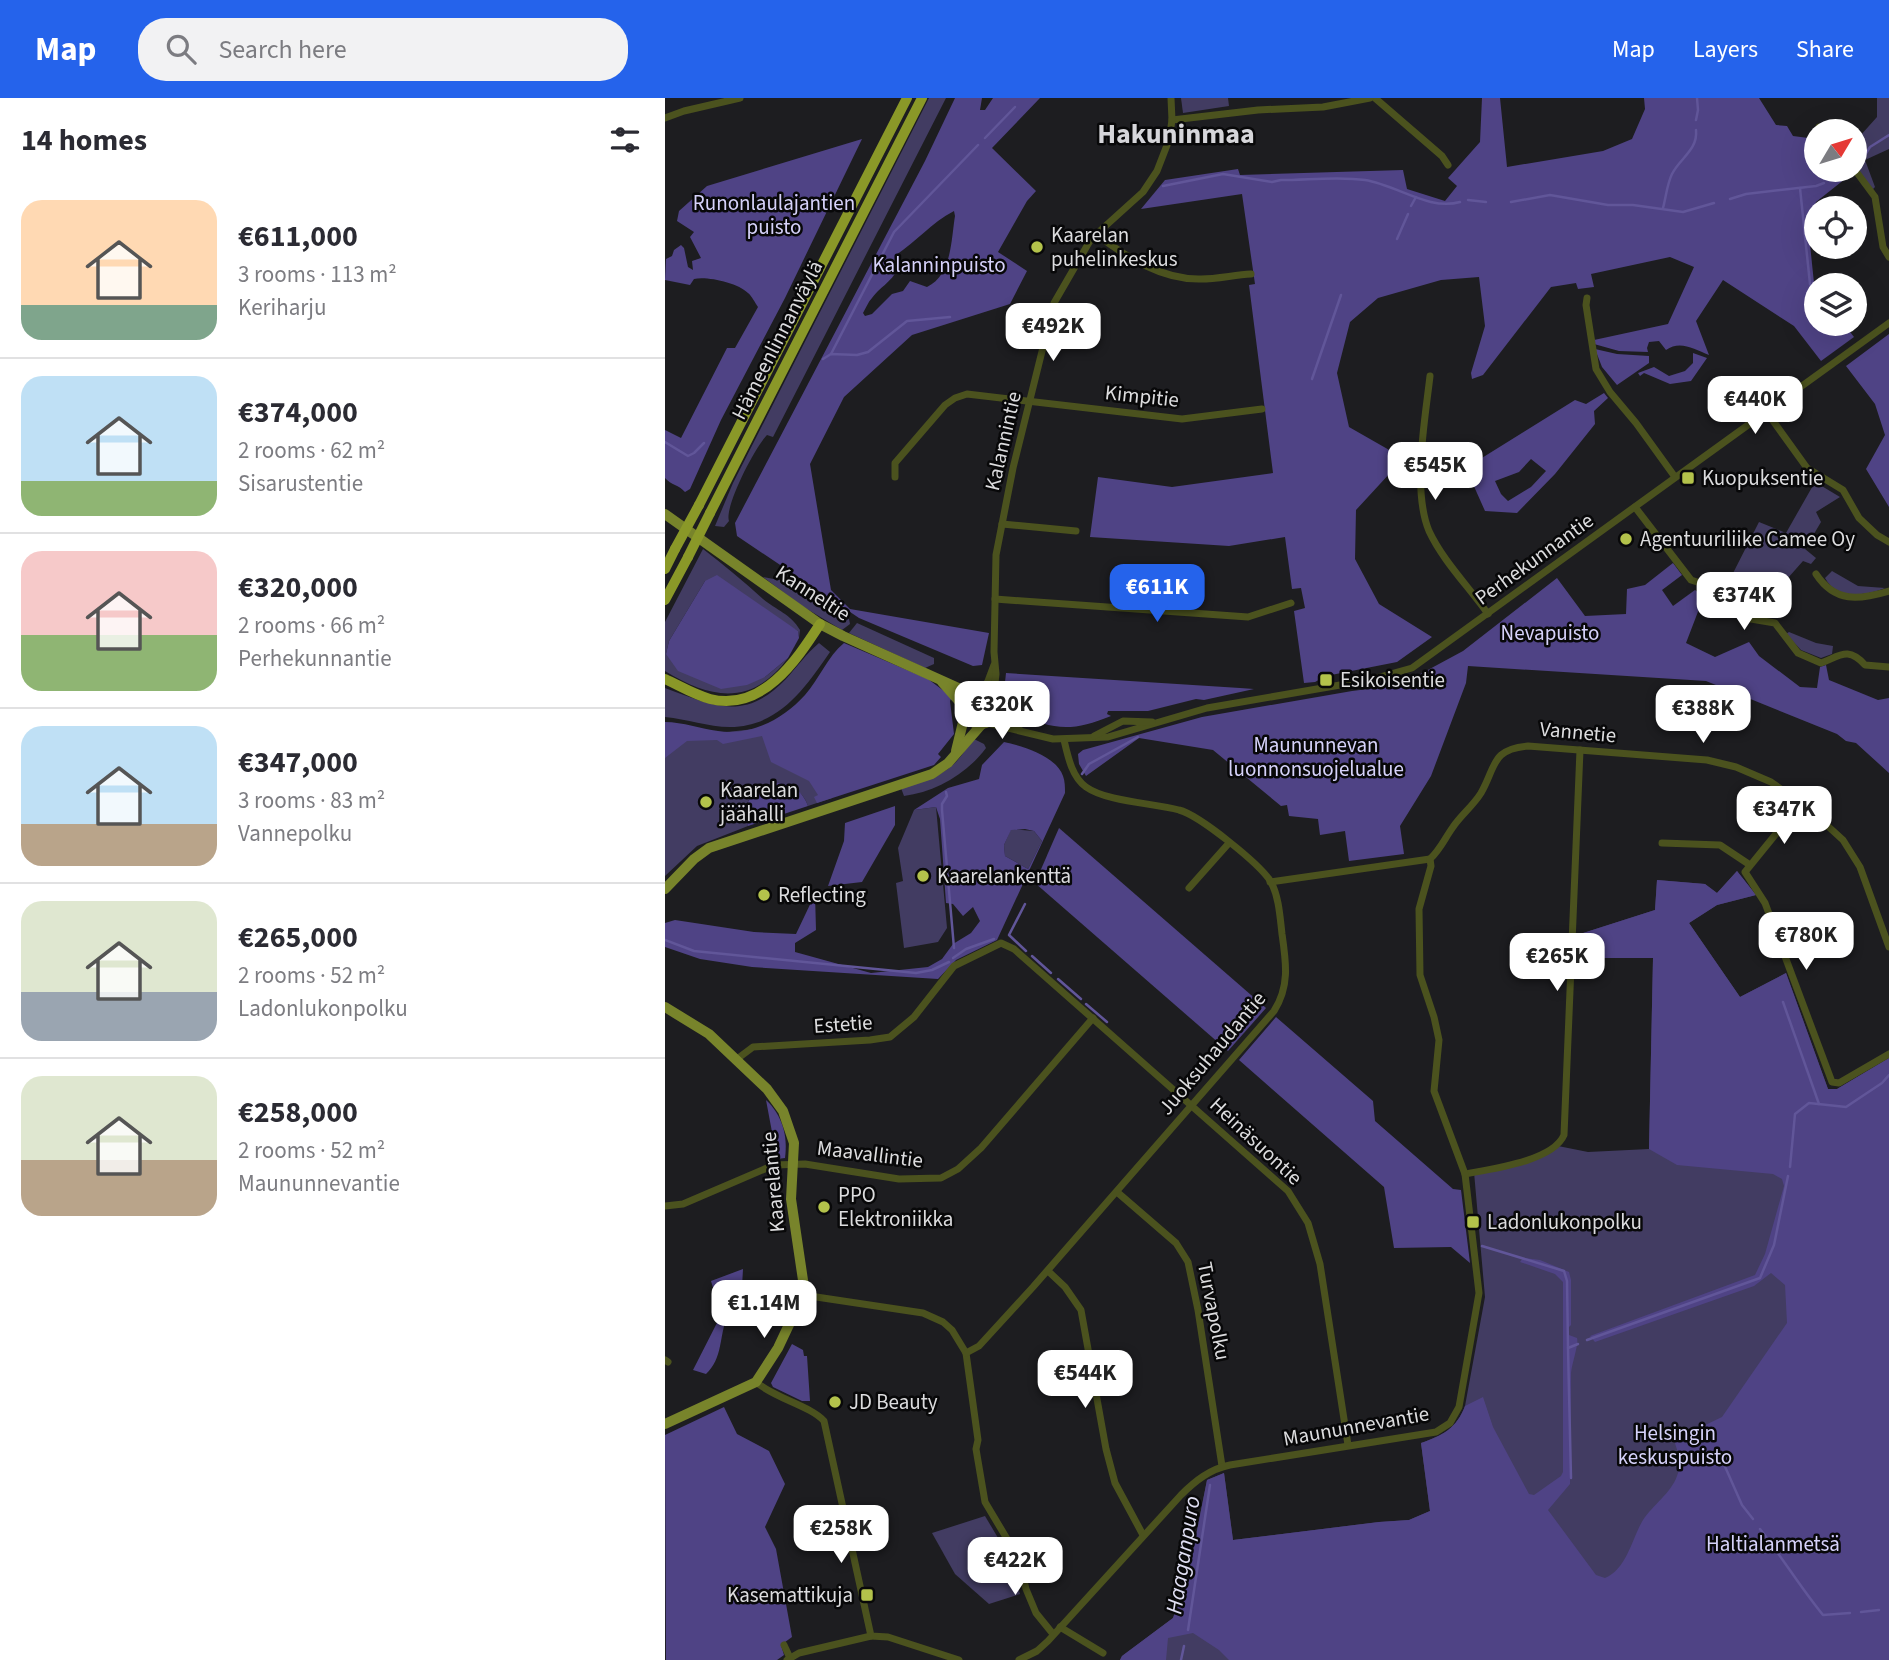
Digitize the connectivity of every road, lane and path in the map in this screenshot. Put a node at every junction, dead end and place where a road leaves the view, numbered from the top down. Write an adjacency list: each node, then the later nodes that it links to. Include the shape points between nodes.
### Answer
1 (740, 98): 6 (street)
2 (907, 98): 26 (highway, Hämeenlinnanväylä, bridge)
3 (922, 98): 30 (highway, Hämeenlinnanväylä, bridge)
4 (1171, 98): 7 (street, Kalannintie)
5 (1372, 98): 7 (street, via 1323,107); 8 (street)
6 (665, 118)
7 (1172, 120): 10 (street, Kalannintie, via 1162,162 1148,185)
8 (1448, 165)
9 (1864, 182): 11 (street, via 1875,197 1883,247)
10 (1096, 234): 12 (street, via 1167,274 1202,279); 16 (street, Kalannintie, via 1054,303)
11 (1889, 257)
12 (1251, 274)
13 (1587, 298): 20 (street, via 1596,369)
14 (1889, 323): 18 (street, Perhekunnantie)
15 (1430, 376): 32 (street, via 1422,507 1438,546)
16 (1030, 401): 17 (street, Kimpitie, via 1182,419); 19 (street, Kimpitie, via 971,393 955,398 895,463); 23 (street, Kalannintie)
17 (1262, 409)
18 (1766, 411): 20 (street, Perhekunnantie); 25 (street, via 1807,468 1843,490 1859,518)
19 (895, 477)
20 (1675, 477): 21 (street, Perhekunnantie)
21 (1636, 507): 32 (street, Perhekunnantie); 35 (street, via 1691,580 1728,593 1751,619 1775,623 1798,653 1821,663 1842,653 1856,655 1865,665)
22 (668, 517): 33 (main road, Kanneltie)
23 (1002, 524): 24 (street); 29 (street, Kalannintie)
24 (1076, 531)
25 (1889, 542)
26 (665, 569)
27 (1816, 574): 28 (street, via 1841,596 1865,598)
28 (1889, 591)
29 (995, 599): 31 (street, via 1248,617); 34 (street, Kalannintie)
30 (665, 600)
31 (1291, 603)
32 (1488, 614): 43 (street, Perhekunnantie, via 1427,659 1397,674 1207,708 1108,737)
33 (820, 624): 36 (highway, via 785,671 755,694 712,699); 37 (main road, Kanneltie)
34 (994, 665): 38 (street, Kalannintie); 39 (street, Kalannintie)
35 (1889, 667)
36 (665, 679)
37 (942, 682): 38 (main road, Kanneltie); 40 (main road, Kanneltie)
38 (977, 694): 39 (main road, via 987,695); 40 (main road, via 968,699)
39 (994, 706): 41 (main road, via 993,717); 42 (street, Perhekunnantie)
40 (965, 711): 41 (main road, via 972,722); 45 (main road)
41 (984, 723): 42 (street, Perhekunnantie); 45 (main road)
42 (1021, 730): 43 (street, Perhekunnantie)
43 (1064, 740): 47 (street, via 1075,774 1091,790 1181,810)
44 (1580, 750): 46 (street, Vannetie, via 1721,762 1771,782); 49 (street, Vannetie, via 1528,746 1500,755 1481,792); 62 (street, via 1564,1135 1558,1146 1537,1157)
45 (956, 752): 53 (main road, via 932,774 709,848)
46 (1801, 803): 50 (street); 55 (street, Vannetie, via 1837,831 1850,849)
47 (1229, 843): 51 (street); 52 (street)
48 (1662, 843): 50 (street, via 1720,845)
49 (1430, 859): 51 (street); 62 (street, Maununnevantie, via 1417,931 1420,975 1439,1040 1434,1091)
50 (1750, 865): 58 (street, via 1745,872 1766,903 1834,1083)
51 (1271, 881): 60 (street, Juoksuhaudantie, via 1286,959 1284,992 1274,1011)
52 (1189, 888)
53 (665, 889)
54 (1001, 943): 57 (street, Heinäsuontie, via 1014,949); 59 (street, Estetie, via 954,966 914,1017 890,1037 753,1047)
55 (1889, 947)
56 (665, 1007): 59 (main road, Kaarelantie, via 709,1034)
57 (1093, 1018): 60 (street, Heinäsuontie); 61 (street, Maavallintie, via 981,1148 941,1178 899,1180)
58 (1889, 1054)
59 (737, 1059): 61 (main road, Kaarelantie, via 783,1111 792,1136)
60 (1192, 1105): 63 (street, Juoksuhaudantie); 70 (street, Heinäsuontie, via 1288,1191 1308,1223 1320,1264)
61 (793, 1163): 64 (street, Maavallintie, via 770,1166 683,1204); 66 (main road, Kaarelantie, via 791,1199)
62 (1465, 1174): 70 (street, Maununnevantie, via 1479,1293 1459,1407 1450,1423 1436,1432)
63 (1117, 1192): 65 (street, Juoksuhaudantie); 71 (street, Turvapolku, via 1176,1243 1188,1262)
64 (665, 1206)
65 (1048, 1271): 67 (street, Juoksuhaudantie, via 979,1346); 72 (street, via 1080,1310 1112,1475)
66 (803, 1295): 67 (street, via 923,1314 952,1330); 68 (main road, Kaarelantie)
67 (966, 1353): 74 (street, via 985,1502 1019,1559 1036,1613)
68 (756, 1382): 69 (main road); 75 (street, via 824,1421)
69 (665, 1424)
70 (1348, 1446): 71 (street, Maununnevantie)
71 (1222, 1466): 72 (street, Maununnevantie, via 1197,1479)
72 (1143, 1535): 73 (street, Maununnevantie)
73 (1060, 1627): 74 (street, Maununnevantie); 77 (street)
74 (1053, 1634): 80 (street, Maununnevantie, via 1037,1651)
75 (871, 1636): 78 (street); 79 (street, via 888,1637)
76 (784, 1645): 78 (street)
77 (1103, 1653)
78 (788, 1659)
79 (959, 1660)
80 (1019, 1660)

